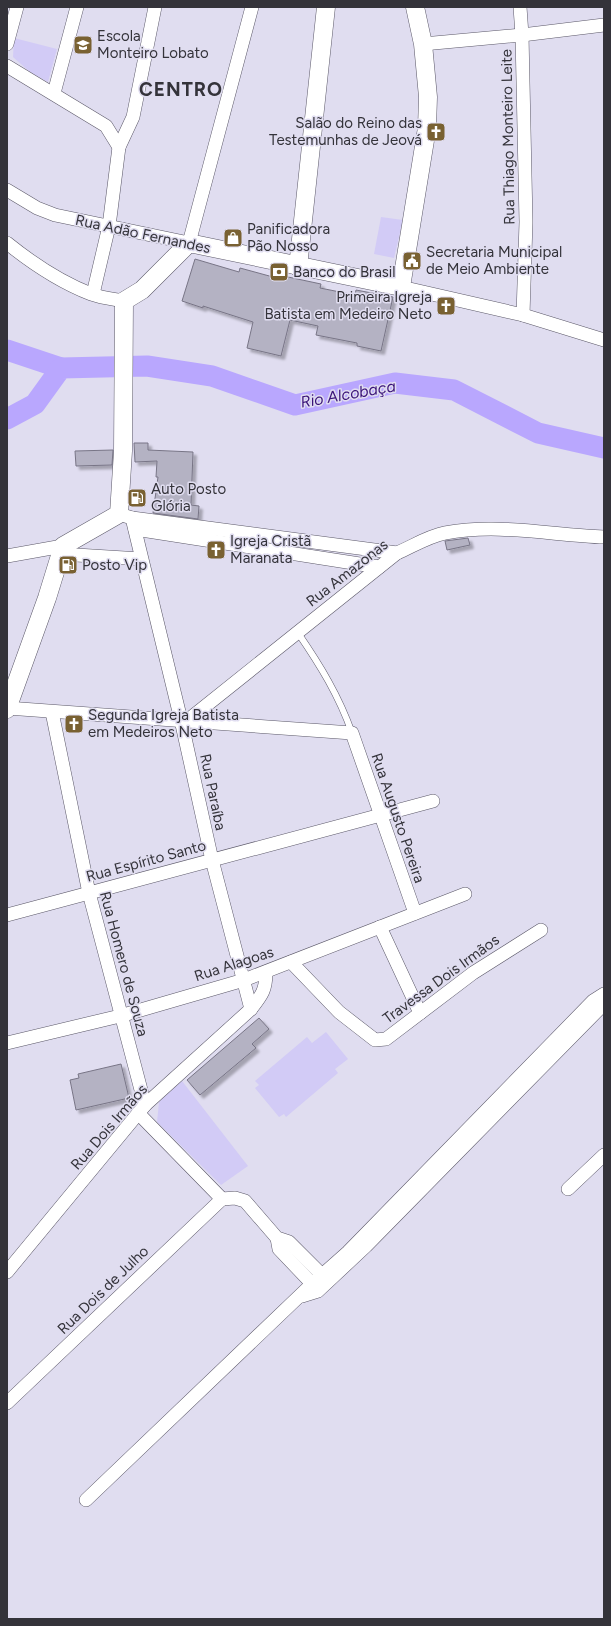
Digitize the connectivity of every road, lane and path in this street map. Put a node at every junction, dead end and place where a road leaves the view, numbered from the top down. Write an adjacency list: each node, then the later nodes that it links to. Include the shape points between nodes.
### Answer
1 (17, 7): 10 (street)
2 (77, 7): 13 (street)
3 (155, 7): 14 (street, via 133,117)
4 (252, 7): 17 (street)
5 (326, 7): 19 (street)
6 (415, 7): 11 (street)
7 (520, 7): 9 (street, Rua Thiago Monteiro Leite)
8 (604, 25): 9 (street)
9 (522, 35): 11 (street); 23 (street, Rua Thiago Monteiro Leite, via 526,222)
10 (7, 44)
11 (423, 44): 20 (street, via 428,97 427,128)
12 (7, 66): 13 (street)
13 (54, 93): 14 (street, via 106,126)
14 (118, 147): 16 (street)
15 (7, 190): 16 (street, Rua Adão Fernandes, via 37,208 55,215)
16 (109, 226): 17 (street, Rua Adão Fernandes); 21 (street)
17 (189, 243): 19 (street, Rua Adão Fernandes); 22 (street, via 142,290)
18 (7, 244): 21 (street, via 35,265 68,284)
19 (298, 267): 20 (street, Rua Adão Fernandes)
20 (402, 287): 23 (street)
21 (93, 294): 22 (street)
22 (124, 301): 25 (street, via 123,451)
23 (523, 315): 24 (street)
24 (604, 340)
25 (129, 520): 27 (street); 28 (street); 30 (street, Rua Paraíba); 31 (street)
26 (604, 537): 28 (street, Rua Amazonas, via 477,529 444,533)
27 (61, 550): 29 (street); 30 (street); 33 (street, via 48,598)
28 (397, 553): 31 (street, Rua Amazonas)
29 (7, 556)
30 (141, 559): 35 (street, Rua Paraíba)
31 (379, 567): 32 (street, Rua Amazonas)
32 (298, 633): 35 (street, Rua Amazonas); 36 (lane, via 323,669 343,708)
33 (7, 708): 34 (street)
34 (52, 712): 35 (street); 40 (street, Rua Homero de Souza)
35 (185, 720): 36 (street); 39 (street, Rua Paraíba)
36 (352, 733): 38 (street, Rua Augusto Pereira)
37 (433, 801): 38 (street, Rua Espírito Santo)
38 (380, 816): 39 (street, Rua Espírito Santo); 42 (street, Rua Augusto Pereira)
39 (212, 860): 40 (street, Rua Espírito Santo); 48 (street, Rua Paraíba)
40 (89, 892): 43 (street, Rua Espírito Santo); 52 (street, Rua Homero de Souza)
41 (465, 894): 42 (street, Rua Alagoas)
42 (415, 913): 44 (street, Rua Alagoas)
43 (7, 915)
44 (380, 927): 46 (street, Rua Alagoas); 51 (street)
45 (541, 930): 51 (street, Travessa Dois Irmãos, via 473,973)
46 (291, 962): 47 (street, Rua Alagoas); 51 (street, Travessa Dois Irmãos, via 339,1012 375,1040 386,1039)
47 (266, 972): 48 (street, Rua Alagoas); 50 (street, Rua Dois Irmãos, via 266,986)
48 (244, 980): 50 (street, Rua Paraíba); 52 (street, Rua Alagoas)
49 (602, 1001): 60 (street)
50 (251, 1009): 54 (street, Rua Dois Irmãos)
51 (420, 1013)
52 (120, 1016): 53 (street, Rua Alagoas); 54 (street, Rua Homero de Souza)
53 (7, 1043)
54 (142, 1109): 57 (street, Rua Homero de Souza); 59 (street, Rua Dois Irmãos)
55 (604, 1155): 56 (street)
56 (568, 1189)
57 (222, 1200): 58 (street, via 235,1198 245,1201); 62 (street, Rua Dois de Julho)
58 (277, 1238): 60 (street, via 289,1242); 61 (street, via 280,1249)
59 (7, 1272)
60 (326, 1278): 61 (street)
61 (315, 1287): 63 (street, via 298,1298)
62 (7, 1403)
63 (86, 1500)

